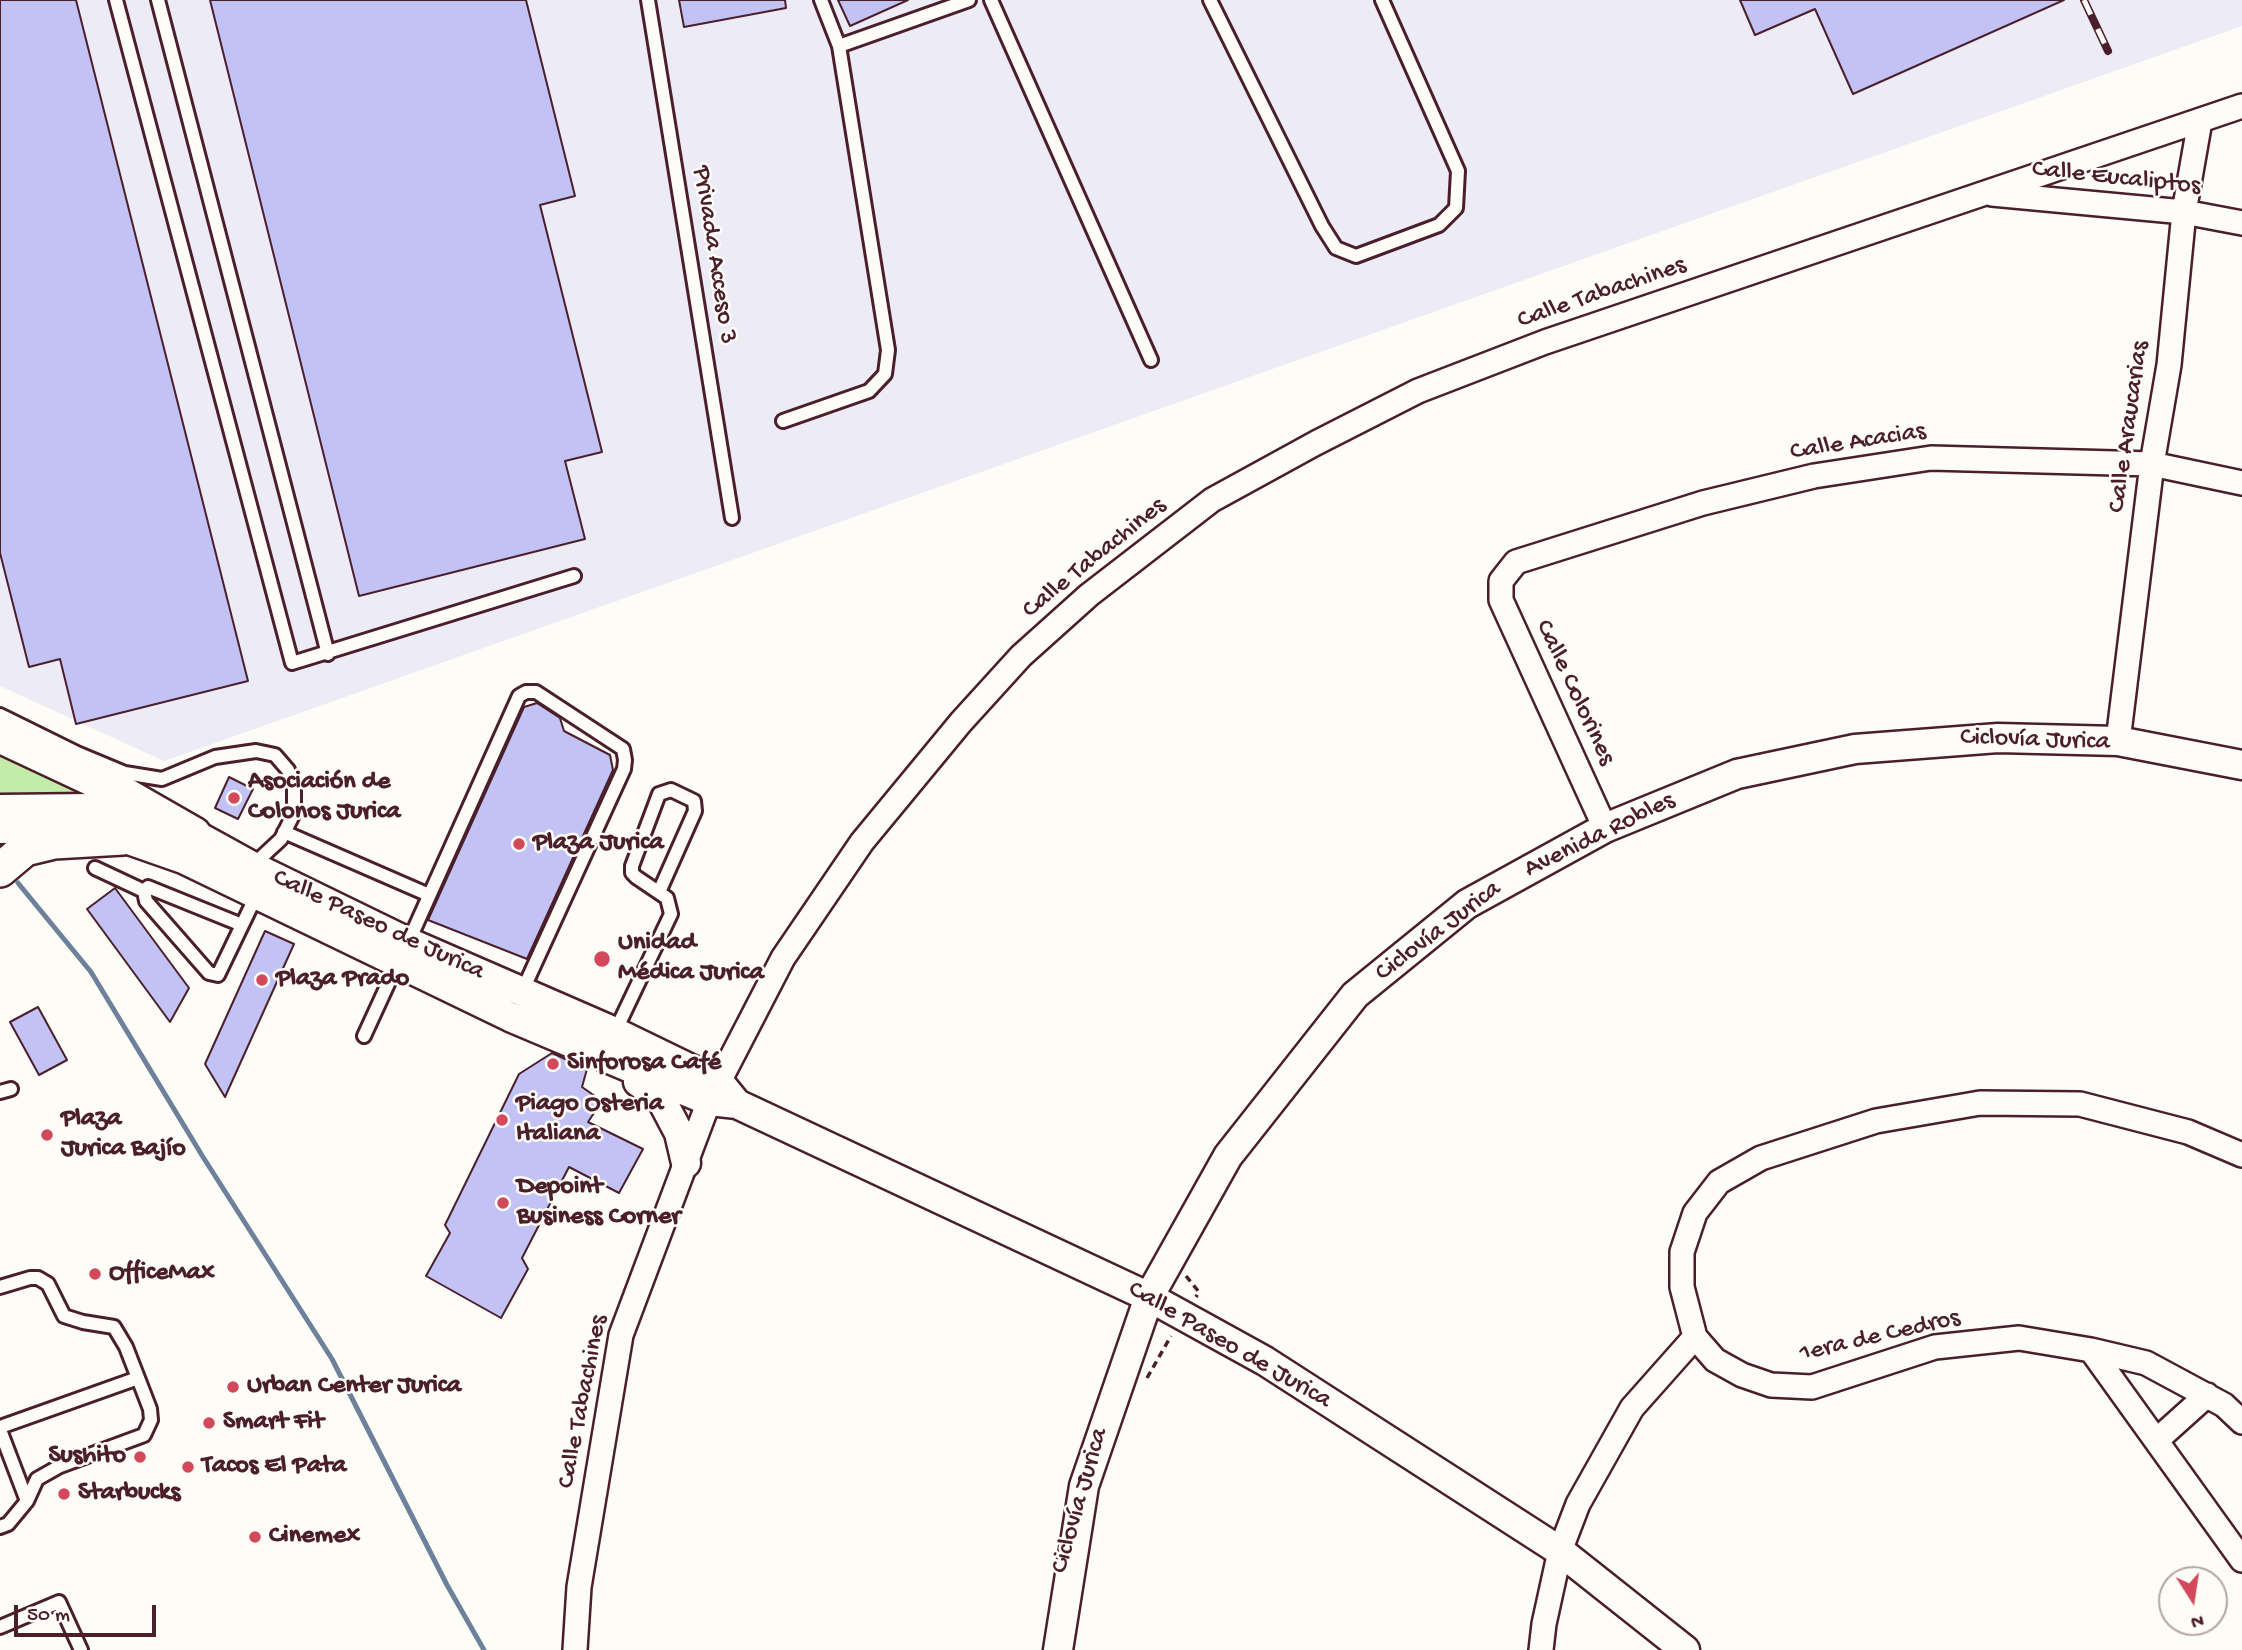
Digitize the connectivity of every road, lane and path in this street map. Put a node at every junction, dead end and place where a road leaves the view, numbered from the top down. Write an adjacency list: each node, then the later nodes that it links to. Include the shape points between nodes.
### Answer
1 (116, 0): 22 (lane, via 291,661 295,664)
2 (158, 0): 22 (lane)
3 (648, 0): 19 (lane, Privada Acceso 3)
4 (821, 0): 9 (lane)
5 (970, 0): 9 (lane)
6 (991, 0): 15 (lane)
7 (1210, 0): 8 (lane, via 1322,226 1336,248 1356,256 1439,225 1455,208 1458,171)
8 (1382, 0)
9 (839, 46): 16 (lane, via 888,350 885,374 869,391)
10 (2242, 106): 11 (street, Calle Tabachines)
11 (2200, 121): 12 (street, Calle Tabachines); 13 (street, Calle Araucarias)
12 (1983, 193): 13 (street, Calle Eucaliptos); 44 (street, Calle Tabachines, via 1545,342 1418,391 1212,500 1090,595 1021,656 862,842 783,958)
13 (2184, 212): 14 (street, Calle Eucaliptos); 17 (street, Calle Araucarias, via 2169,365)
14 (2242, 223)
15 (1151, 360)
16 (783, 421)
17 (2152, 464): 18 (street, Calle Acacias); 21 (street, Calle Acacias, via 1931,458 1814,476 1703,503 1516,562); 25 (street, Calle Araucarias)
18 (2242, 482)
19 (732, 518)
20 (573, 576): 22 (lane)
21 (1501, 581): 27 (street, Calle Colorines, via 1501,600)
22 (328, 654)
23 (0, 715): 29 (lane, via 125,774 162,779 215,757 256,751 275,755 294,786 294,813)
24 (0, 736): 30 (main road, via 126,795)
25 (2118, 741): 26 (street, Avenida Robles); 27 (street, Avenida Robles, via 1998,738 1855,749 1737,774)
26 (2242, 765)
27 (1605, 828): 49 (street, Avenida Robles, via 1468,904 1355,995 1228,1156)
28 (6, 832): 30 (street, Calle Paseo de Jurica, via 91,808 137,814); 31 (main road, via 54,842)
29 (284, 832): 32 (lane); 37 (lane)
30 (194, 834): 32 (street, Calle Paseo de Jurica)
31 (123, 838): 36 (street, Calle Paseo de Jurica, via 183,859)
32 (252, 866): 39 (street, Calle Paseo de Jurica)
33 (95, 868): 34 (lane)
34 (144, 891): 38 (lane, via 148,887); 38 (lane, via 146,901 209,973 218,975 223,968)
35 (659, 891): 35 (lane, via 636,877 632,866 659,794 671,790 694,801 695,811); 41 (lane, via 667,898 671,914)
36 (257, 894): 38 (lane); 39 (street, Calle Paseo de Jurica)
37 (429, 895): 39 (lane); 40 (lane, via 519,696 536,692 623,749 624,769)
38 (242, 925)
39 (403, 952): 40 (street, Calle Paseo de Jurica); 42 (lane)
40 (516, 1005): 41 (street, Calle Paseo de Jurica); 43 (street, Calle Paseo de Jurica)
41 (615, 1032): 44 (street, Calle Paseo de Jurica)
42 (365, 1037)
43 (589, 1049): 44 (street, Calle Paseo de Jurica); 46 (street, via 660,1097 679,1133)
44 (722, 1096): 46 (street, Calle Tabachines); 49 (street, Calle Paseo de Jurica)
45 (2242, 1154): 51 (street, via 2188,1132 2080,1104 1980,1103 1876,1121 1816,1138 1761,1157 1719,1182 1695,1213 1682,1252 1682,1287)
46 (686, 1163): 66 (street, Calle Tabachines, via 621,1335 579,1587)
47 (1182, 1271): 50 (path, via 1199,1292)
48 (0, 1287): 53 (lane, via 38,1279 48,1284 64,1315 114,1327)
49 (1149, 1297): 50 (street, Calle Paseo de Jurica); 67 (street, Avenida Robles, via 1084,1486)
50 (1183, 1315): 54 (path); 62 (street, Calle Paseo de Jurica, via 1265,1360)
51 (1695, 1337): 52 (street, 1era de Cedros, via 1714,1360 1742,1375 1771,1385 1812,1387 1935,1347 2019,1338); 62 (street, via 1632,1408 1578,1504)
52 (2091, 1350): 55 (street, 1era de Cedros, via 2146,1363); 58 (street)
53 (138, 1378): 57 (lane); 60 (lane, via 150,1409 144,1435 60,1466 37,1479)
54 (1145, 1383)
55 (2207, 1395): 56 (street, 1era de Cedros); 58 (street)
56 (2242, 1422)
57 (0, 1429): 59 (lane)
58 (2157, 1440): 63 (street)
59 (6, 1458): 60 (lane)
60 (27, 1501): 61 (lane)
61 (0, 1527)
62 (1560, 1551): 68 (street); 69 (street, Calle Paseo de Jurica)
63 (2242, 1560)
64 (0, 1627): 65 (lane, via 59,1602)
65 (82, 1650)
66 (575, 1650)
67 (1059, 1650)
68 (1541, 1650)
69 (1685, 1650)

